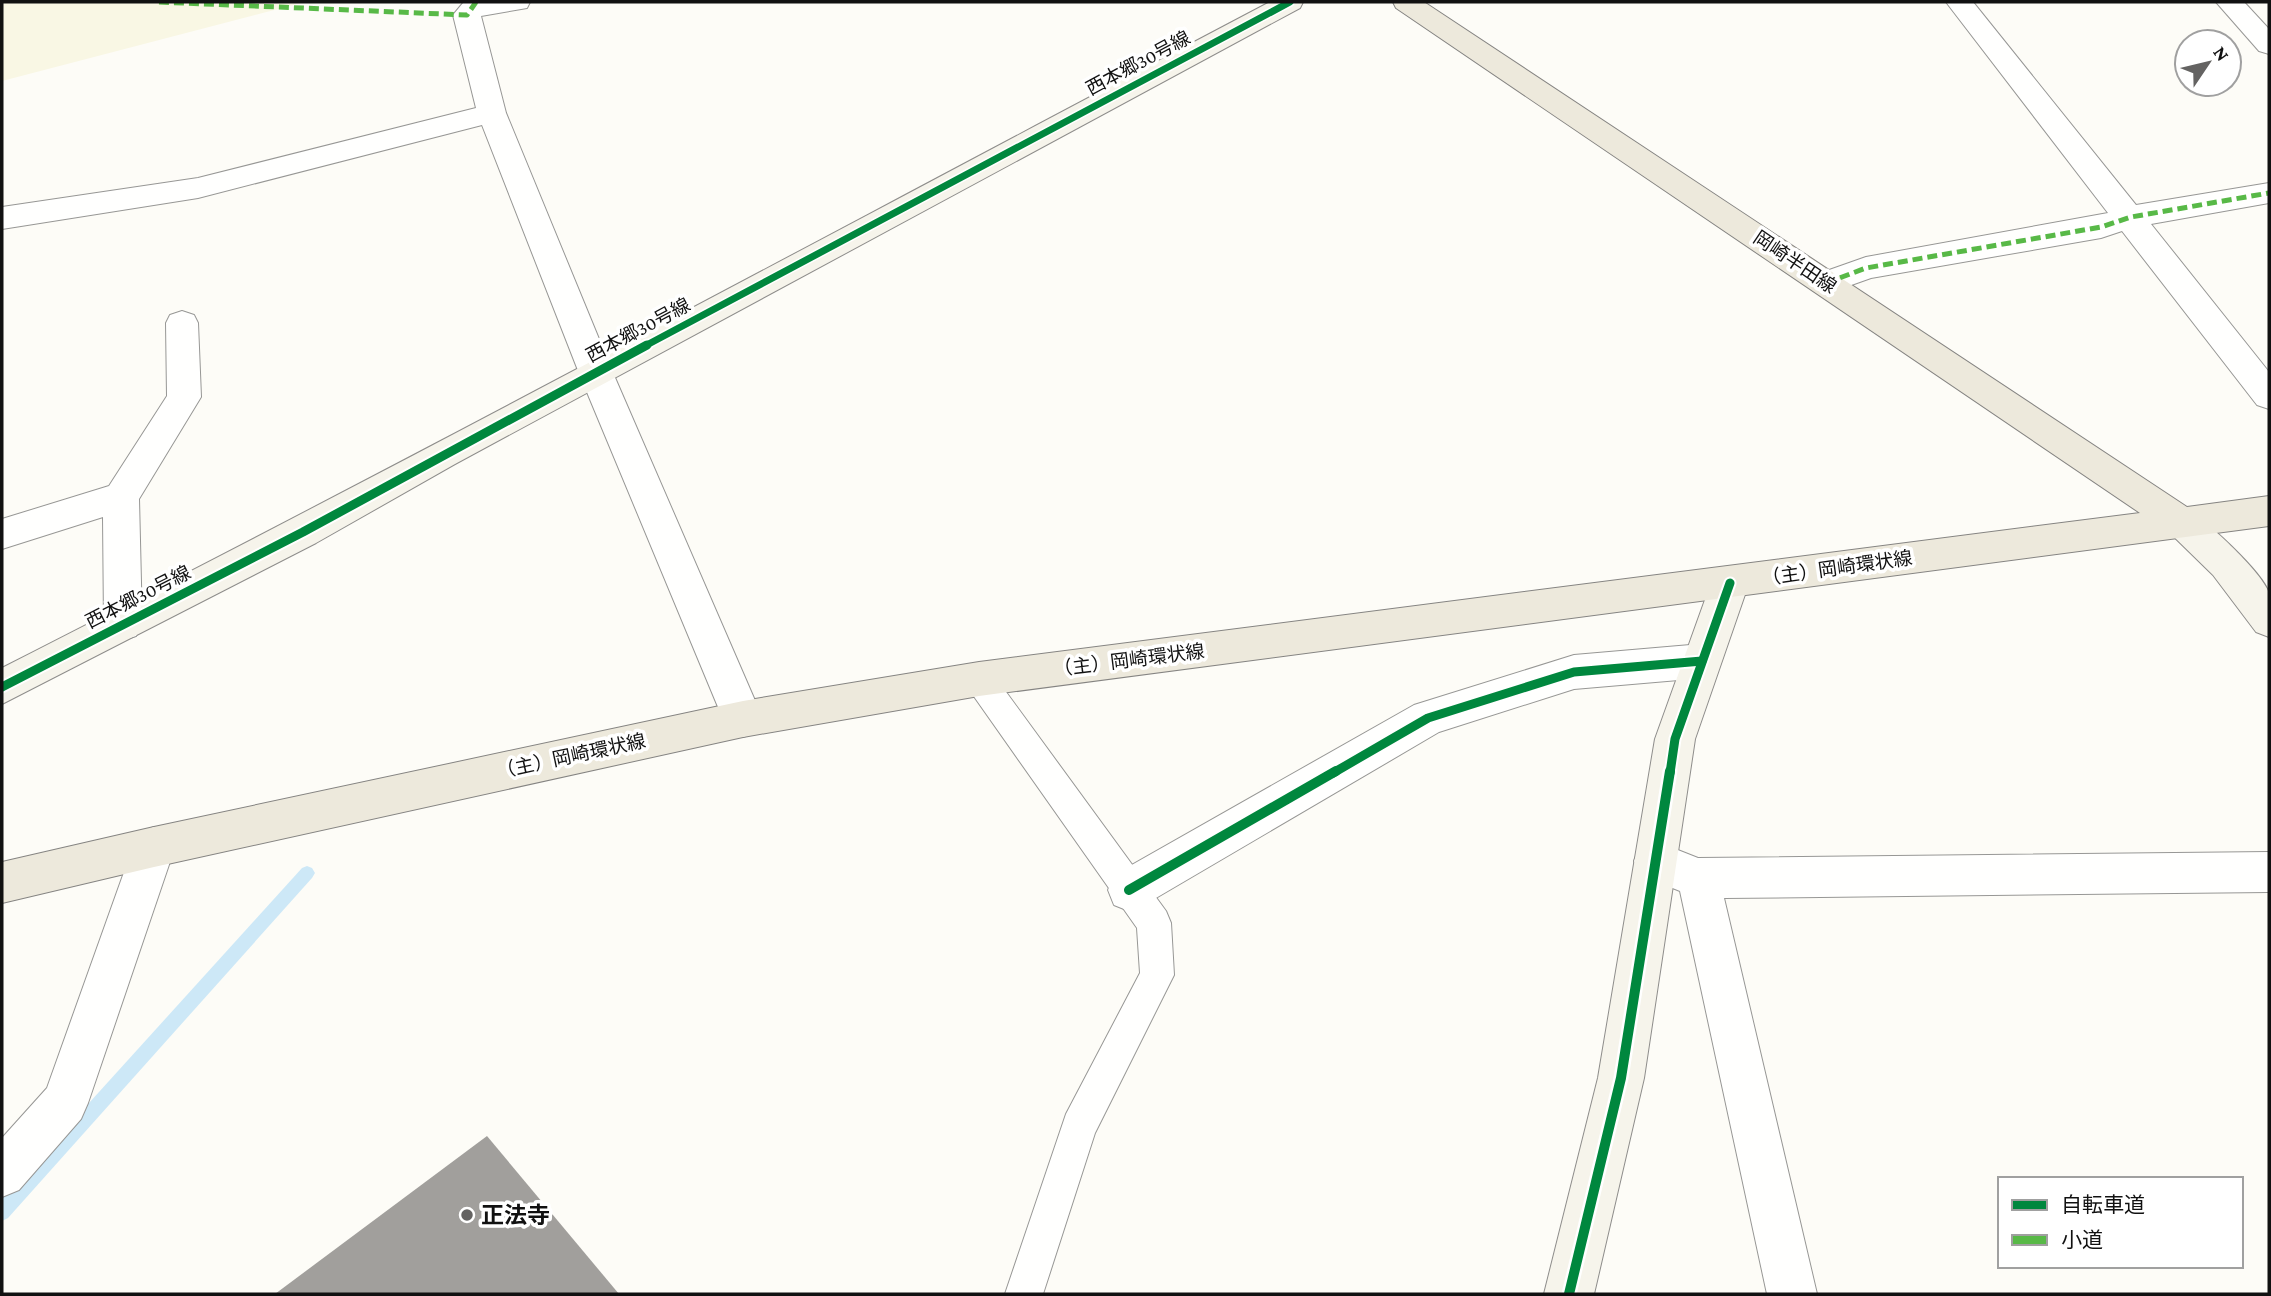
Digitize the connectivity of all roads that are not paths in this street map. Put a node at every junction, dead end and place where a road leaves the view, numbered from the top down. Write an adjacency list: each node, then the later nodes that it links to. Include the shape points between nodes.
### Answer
1 (517, 2): 7 (street, via 470,12)
2 (1290, 2): 13 (street, 西本郷30号線)
3 (1406, 2): 11 (main road, 岡崎半田線)
4 (1959, 2): 9 (street)
5 (2229, 2): 6 (street)
6 (2269, 45)
7 (492, 113): 10 (street, via 198,188); 13 (street)
8 (2269, 192): 9 (street)
9 (2130, 217): 11 (street, via 2101,227 1866,268); 14 (street)
10 (2, 218)
11 (1826, 283): 17 (main road, 岡崎半田線)
12 (182, 323): 15 (street, via 184,397)
13 (596, 373): 21 (street, 西本郷30号線); 25 (street)
14 (2269, 396)
15 (121, 497): 18 (street); 21 (street)
16 (2269, 511): 17 (main road, （主）岡崎環状線)
17 (2183, 523): 19 (main road, （主）岡崎環状線); 20 (street, via 2226,564)
18 (2, 534)
19 (1730, 583): 22 (street); 23 (main road, （主）岡崎環状線)
20 (2269, 621)
21 (123, 624): 24 (street, 西本郷30号線)
22 (1702, 662): 27 (street, via 1675,739); 31 (street, via 1574,672 1428,718)
23 (979, 679): 25 (main road, （主）岡崎環状線); 31 (lane)
24 (2, 687)
25 (743, 719): 26 (main road, （主）岡崎環状線)
26 (154, 847): 30 (main road, （主）岡崎環状線); 32 (street, via 65,1103)
27 (1655, 861): 29 (street); 34 (street, via 1620,1078)
28 (2269, 872): 29 (street)
29 (1698, 878): 35 (street)
30 (2, 883)
31 (1129, 890): 33 (lane, via 1154,923 1157,975 1079,1127)
32 (2, 1173)
33 (1024, 1294)
34 (1569, 1294)
35 (1792, 1294)

